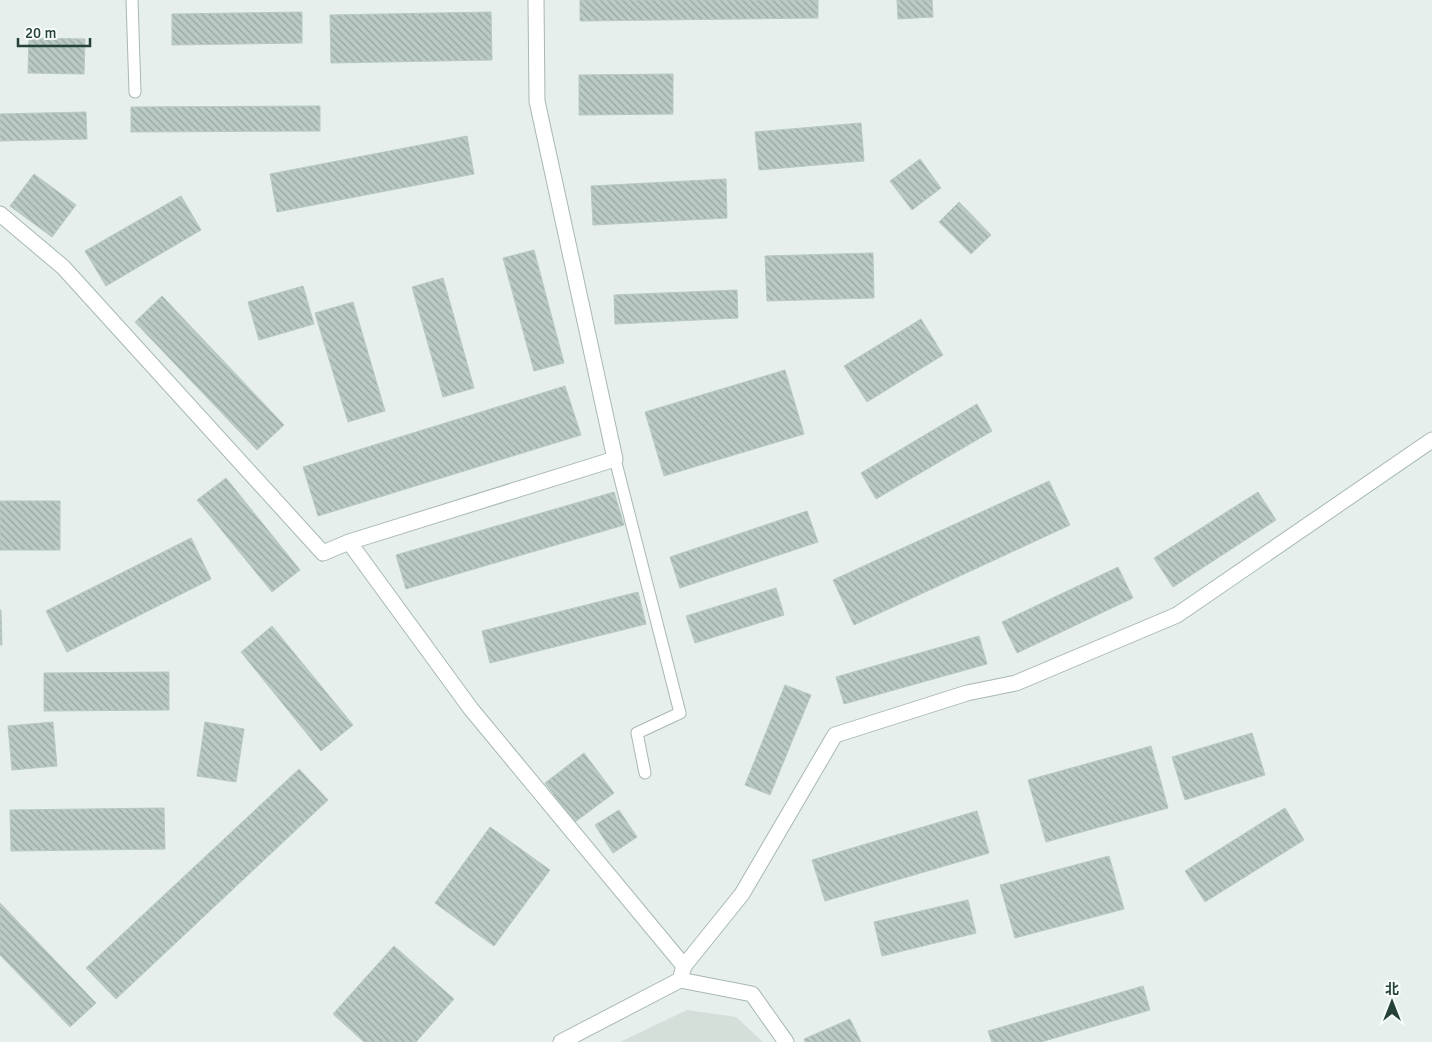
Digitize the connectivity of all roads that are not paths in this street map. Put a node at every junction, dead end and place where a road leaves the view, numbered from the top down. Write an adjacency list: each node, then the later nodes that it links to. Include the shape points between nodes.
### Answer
1 (132, 0): 3 (lane)
2 (536, 0): 6 (street, via 537,101)
3 (135, 92)
4 (0, 214): 7 (street, via 63,267 323,553)
5 (1432, 440): 9 (street, via 1177,615 1016,683 967,693 835,734 742,894)
6 (615, 459): 7 (street); 8 (lane, via 680,713 637,733)
7 (349, 542): 9 (street, via 470,709)
8 (645, 773)
9 (682, 973): 10 (street); 11 (street, via 752,994)
10 (561, 1042)
11 (786, 1042)

